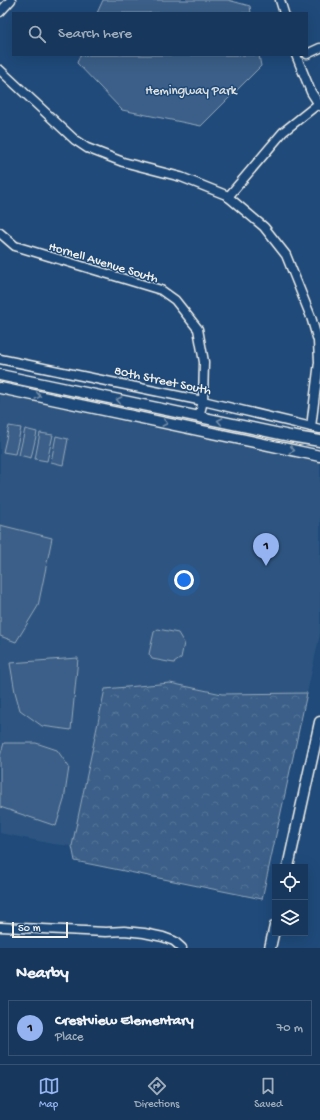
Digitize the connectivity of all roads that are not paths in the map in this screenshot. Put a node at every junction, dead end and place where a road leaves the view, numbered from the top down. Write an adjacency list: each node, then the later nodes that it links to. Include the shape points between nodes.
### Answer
1 (11, 0): 3 (street)
2 (280, 0): 4 (street)
3 (0, 12)
4 (284, 12)
5 (320, 48): 6 (street)
6 (308, 54)
7 (296, 57): 9 (street)
8 (0, 70): 10 (street, via 75,140 87,148 123,162 181,176)
9 (319, 105): 10 (street, via 283,132)
10 (228, 197): 17 (street, via 264,227 286,255 311,317 318,341 319,362)
11 (0, 233): 15 (street, Hornell Avenue South, via 15,246 161,290 175,300 198,329 204,362)
12 (0, 359): 15 (street, 80th Street South)
13 (0, 375): 16 (main road, one-way to 13)
14 (0, 388): 20 (main road, one-way to 20)
15 (203, 401): 16 (street, Hornell Avenue South); 17 (street, 80th Street South)
16 (199, 417): 19 (main road, one-way to 16)
17 (311, 427): 18 (street, 80th Street South)
18 (320, 429)
19 (320, 441)
20 (320, 456)
21 (320, 722): 22 (main road)
22 (289, 864)
23 (0, 927): 25 (street, via 124,931 155,935 174,941)
24 (273, 936): 26 (main road)
25 (182, 948)
26 (270, 948)

